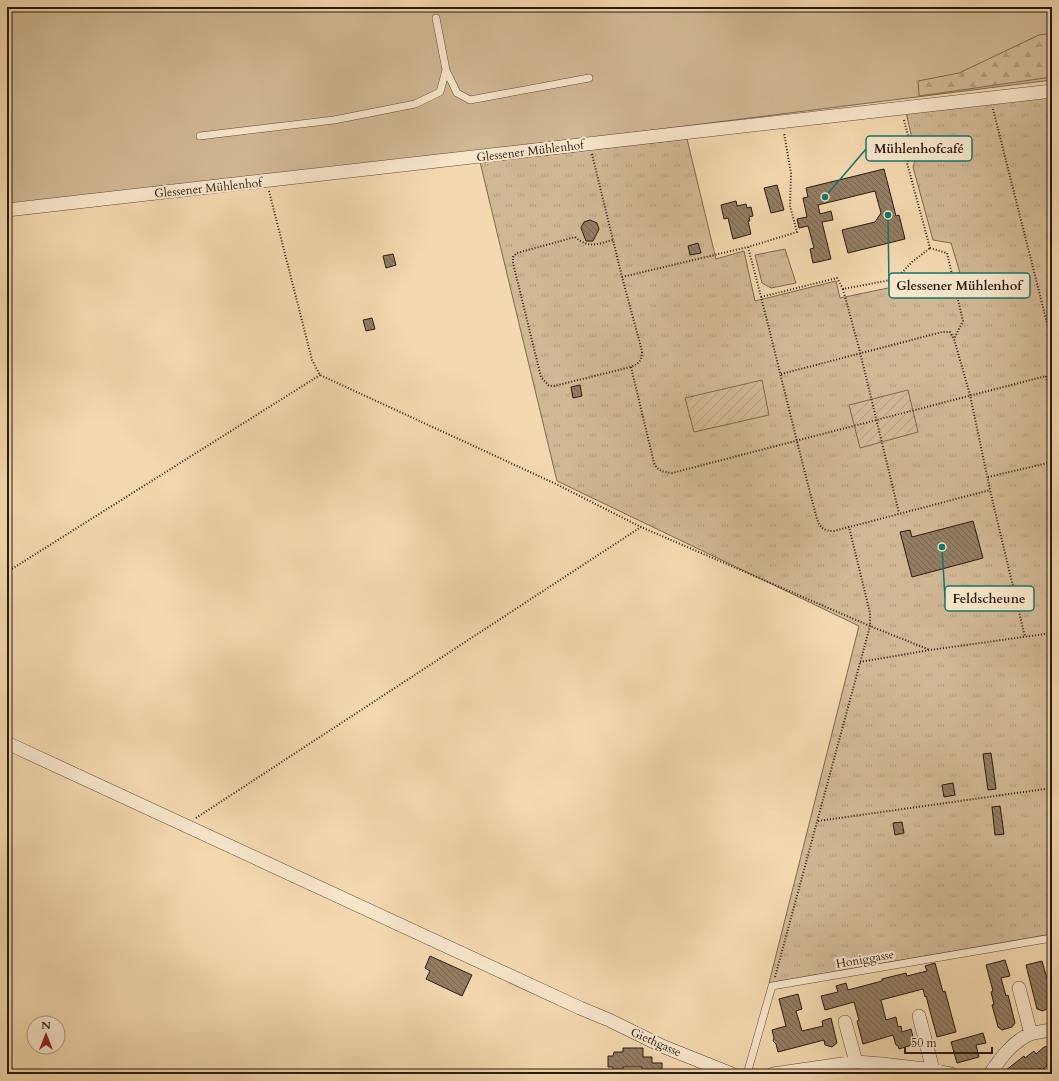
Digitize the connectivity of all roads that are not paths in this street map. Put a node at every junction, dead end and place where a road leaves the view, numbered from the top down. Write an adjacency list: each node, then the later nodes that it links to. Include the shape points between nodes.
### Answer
1 (436, 18): 2 (lane)
2 (446, 70): 3 (lane, via 457,93 470,100); 5 (lane, via 440,92 415,104 334,120)
3 (589, 78)
4 (1052, 91): 6 (street, Glessener Mühlenhof)
5 (200, 136)
6 (7, 210)
7 (7, 743): 16 (street, Giethgasse, via 662,1046)
8 (1052, 938): 17 (lane, Honiggasse, via 772,986)
9 (1019, 988): 13 (street)
10 (919, 1016): 15 (street)
11 (845, 1022): 14 (street)
12 (1052, 1030): 13 (street)
13 (1030, 1034): 20 (street, via 1013,1045)
14 (856, 1062): 15 (street); 18 (street)
15 (933, 1070): 19 (street)
16 (732, 1074)
17 (747, 1074)
18 (773, 1074)
19 (951, 1074)
20 (990, 1074)

